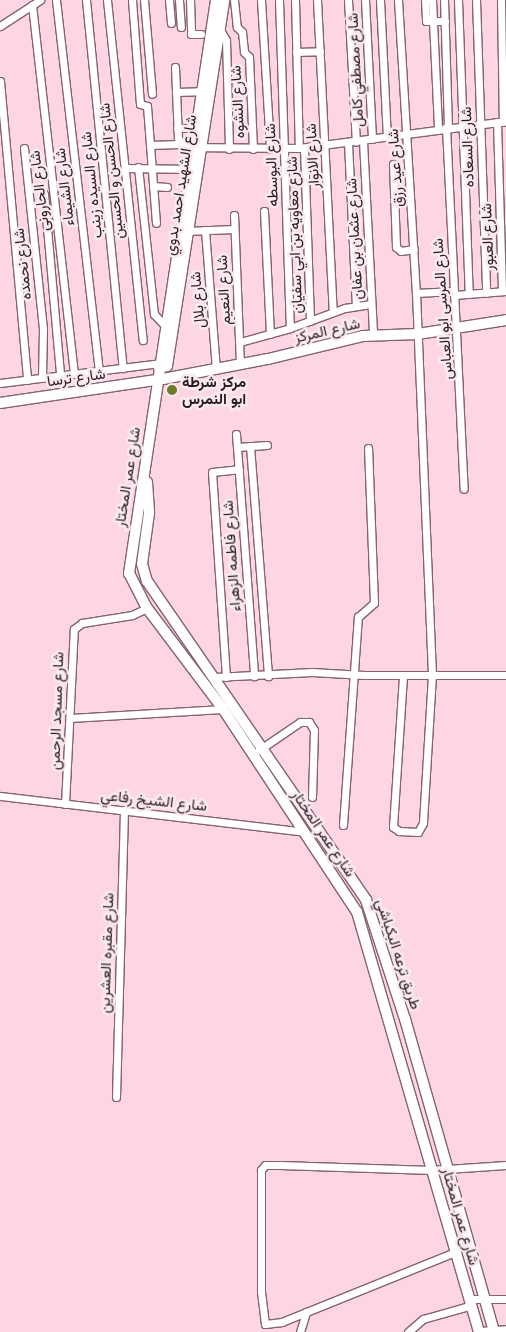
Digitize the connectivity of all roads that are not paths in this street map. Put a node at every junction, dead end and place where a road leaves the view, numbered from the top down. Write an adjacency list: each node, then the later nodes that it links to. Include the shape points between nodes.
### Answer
1 (56, 0): 103 (street, شارع الشيماء)
2 (86, 0): 101 (street, شارع السيده زينب)
3 (107, 0): 69 (street, شارع الحسن و الحسين)
4 (132, 0): 57 (street, via 140,104 147,105)
5 (144, 0): 43 (street)
6 (169, 0): 29 (street)
7 (179, 0): 31 (street)
8 (190, 0): 34 (street, via 192,34)
9 (216, 0): 41 (street, شارع الشهيد احمد بدوي)
10 (224, 0): 32 (street, شارع الشهيد احمد بدوي)
11 (234, 0): 33 (street, شارع النشوه)
12 (261, 0): 60 (street)
13 (279, 0): 61 (street, شارع البوسطه)
14 (295, 0): 36 (street, شارع معاويه بن ابي سفيان)
15 (318, 0): 35 (street, شارع الانوار)
16 (348, 0): 54 (street, شارع عثمان بن عفان)
17 (365, 0): 53 (street, شارع مصطفي كامل)
18 (380, 0): 52 (street)
19 (398, 0): 51 (street, شارع عيد رزق)
20 (425, 0): 27 (street, via 426,21)
21 (432, 0): 27 (street)
22 (444, 0): 28 (street, شارع المرسى ابو العباس)
23 (458, 0): 46 (street)
24 (476, 0): 45 (street, شارع السعاده)
25 (501, 0): 44 (street, شارع العبور)
26 (34, 2): 30 (street); 104 (street, شارع الحارونى)
27 (433, 21): 28 (street); 50 (street)
28 (445, 21): 47 (street, شارع المرسى ابو العباس)
29 (171, 23)
30 (0, 26)
31 (181, 27)
32 (221, 30): 33 (street); 38 (street, شارع الشهيد احمد بدوي); 39 (street, via 226,40)
33 (239, 30): 65 (street, شارع النشوه, via 242,32 244,53 249,57)
34 (201, 34)
35 (320, 50): 36 (street); 58 (street, شارع الانوار)
36 (296, 52): 62 (street, شارع معاويه بن ابي سفيان)
37 (175, 67): 42 (street)
38 (213, 74): 39 (street); 63 (street, شارع الشهيد احمد بدوي)
39 (227, 75): 64 (street)
40 (0, 81): 107 (street)
41 (202, 91): 42 (street); 63 (street, شارع الشهيد احمد بدوي)
42 (176, 92): 48 (street)
43 (152, 94)
44 (502, 122): 45 (street); 81 (street, شارع العبور)
45 (480, 124): 46 (street); 84 (street, شارع السعاده)
46 (463, 126): 47 (street); 85 (street)
47 (447, 127): 50 (street); 83 (street, شارع المرسى ابو العباس)
48 (177, 128): 49 (street); 56 (street)
49 (187, 128)
50 (438, 129): 51 (street)
51 (407, 134): 52 (street); 80 (street, شارع عيد رزق)
52 (387, 137): 53 (street)
53 (372, 139): 54 (street)
54 (359, 141): 55 (street); 86 (street, شارع عثمان بن عفان)
55 (348, 143): 58 (street); 87 (street)
56 (179, 144): 57 (street); 63 (street)
57 (150, 145): 68 (street)
58 (326, 146): 62 (street); 88 (street, شارع الانوار)
59 (24, 148): 106 (street, شارع نحمده, via 43,328)
60 (270, 148): 61 (street); 65 (street)
61 (284, 148): 62 (street); 92 (street, شارع البوسطه)
62 (302, 148): 90 (street, شارع معاويه بن ابي سفيان)
63 (197, 149): 64 (street); 70 (street, شارع الشهيد احمد بدوي)
64 (229, 149): 65 (street)
65 (253, 149)
66 (393, 164): 80 (street, via 396,247 402,251)
67 (138, 167): 68 (street); 69 (street); 91 (street, via 154,314)
68 (152, 167): 70 (street); 71 (street)
69 (125, 168): 97 (street, شارع الحسن و الحسين)
70 (194, 169): 79 (street, شارع الشهيد احمد بدوي)
71 (153, 186): 72 (street); 76 (street)
72 (167, 187)
73 (44, 194): 105 (street)
74 (264, 211): 94 (street)
75 (234, 215): 77 (street, شارع النعيم)
76 (156, 223)
77 (234, 229): 78 (street); 98 (street, شارع النعيم)
78 (205, 230): 79 (street); 102 (street, شارع بلال)
79 (184, 231): 91 (street, شارع الشهيد احمد بدوي); 100 (street, شارع الشهيد احمد بدوي, via 168,366)
80 (414, 250): 82 (street, شارع عيد رزق)
81 (504, 291): 84 (street)
82 (416, 293): 83 (street); 95 (street, شارع عيد رزق)
83 (454, 293): 85 (street); 93 (street, شارع المرسى ابو العباس)
84 (486, 293): 85 (street)
85 (469, 294)
86 (371, 304): 87 (street); 96 (street, شارع عثمان بن عفان)
87 (356, 306): 88 (street)
88 (333, 311): 90 (street)
89 (506, 320): 93 (street, شارع المركز)
90 (310, 321): 92 (street)
91 (165, 326): 100 (street, شارع الشهيد احمد بدوي)
92 (290, 328): 94 (street)
93 (456, 328): 95 (street, شارع المركز); 118 (street, شارع المرسى ابو العباس)
94 (270, 334): 98 (street)
95 (418, 334): 96 (street, شارع المركز); 122 (street, شارع عيد رزق)
96 (373, 335): 99 (street, شارع المركز)
97 (143, 340)
98 (240, 342): 99 (street, شارع النعيم)
99 (240, 364): 102 (street, شارع المركز)
100 (159, 366): 101 (street); 108 (street, شارع الشهيد احمد بدوي)
101 (124, 368): 103 (street)
102 (216, 369): 108 (street, شارع المركز)
103 (99, 371): 104 (street)
104 (74, 374): 105 (street)
105 (60, 376): 106 (street)
106 (42, 378): 107 (street)
107 (28, 380): 109 (street)
108 (157, 380): 110 (street, شارع ترسا); 116 (street, شارع عمر المختار)
109 (0, 383)
110 (0, 403)
111 (236, 434): 114 (street, شارع فاطمه الزهراء)
112 (267, 445): 113 (street)
113 (250, 446): 114 (street); 126 (street)
114 (237, 447): 117 (street, شارع فاطمه الزهراء)
115 (368, 448): 120 (street, via 374,603 359,614)
116 (144, 464): 119 (street, شارع عمر المختار, via 129,566 134,587); 124 (street, via 149,510 143,572 157,598)
117 (239, 469): 124 (street, via 212,472); 125 (street, شارع فاطمه الزهراء)
118 (464, 489)
119 (147, 608): 124 (street, شارع عمر المختار); 128 (street, شارع مسجد الرحمن, via 132,615 82,622 72,634)
120 (355, 675): 121 (street); 126 (street, via 312,672); 135 (street)
121 (404, 675): 122 (street); 122 (street, شارع عيد رزق, via 393,827 400,831 418,832 423,823)
122 (432, 675): 123 (street)
123 (506, 675)
124 (211, 676): 125 (street); 127 (street, شارع عمر المختار); 129 (street)
125 (254, 676): 126 (street)
126 (268, 676)
127 (223, 709): 128 (street); 129 (street, شارع عمر المختار)
128 (70, 718): 133 (street, شارع مسجد الرحمن)
129 (240, 726): 130 (street, شارع عمر المختار)
130 (257, 752): 132 (street, via 300,722 312,725); 136 (street, شارع عمر المختار); 137 (street, طريق ترعه البكباشي)
131 (0, 796): 133 (street, شارع الشيخ رفاعي)
132 (312, 797)
133 (65, 804): 134 (street, شارع الشيخ رفاعي)
134 (124, 810): 136 (street, شارع الشيخ رفاعي); 139 (street, شارع مقبره العشرين)
135 (343, 825)
136 (305, 832): 137 (street, شارع عمر المختار)
137 (334, 863): 138 (street, شارع عمر المختار, via 357,912); 138 (street, طريق ترعه البكباشي, via 366,900)
138 (398, 1022): 141 (street, شارع عمر المختار); 141 (street, طريق ترعه البكباشي)
139 (116, 1096)
140 (506, 1165): 141 (street)
141 (439, 1169): 142 (street, شارع عمر المختار); 146 (street, via 262,1167 264,1321 272,1324)
142 (453, 1219): 143 (street, شارع عمر المختار); 145 (street)
143 (455, 1252): 145 (street, شارع عمر المختار); 146 (street)
144 (506, 1299): 145 (street)
145 (476, 1300): 148 (street); 150 (street, via 423,1319); 151 (street, شارع عمر المختار)
146 (306, 1312): 149 (street)
147 (506, 1329): 148 (street)
148 (494, 1331): 151 (street)
149 (300, 1332)
150 (408, 1332)
151 (479, 1332)

